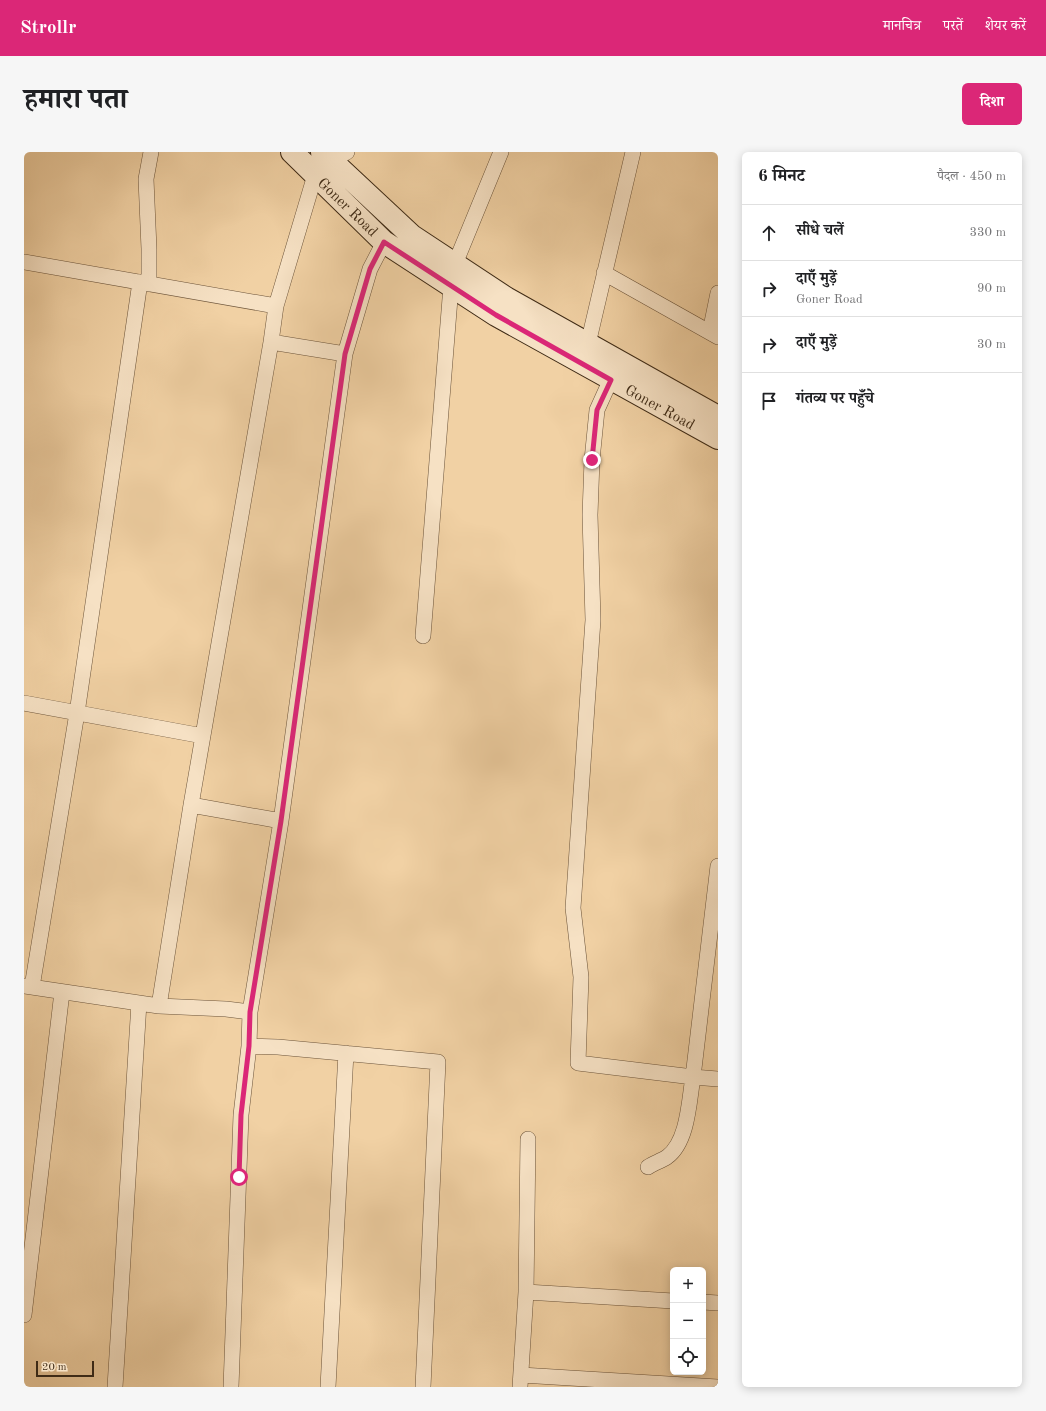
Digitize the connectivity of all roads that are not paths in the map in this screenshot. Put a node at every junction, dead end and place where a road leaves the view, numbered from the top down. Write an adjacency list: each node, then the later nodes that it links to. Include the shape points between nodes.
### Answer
1 (151, 152): 10 (street, via 146,180 149,249)
2 (292, 152): 5 (street, Goner Road)
3 (501, 152): 8 (street)
4 (633, 152): 9 (street)
5 (328, 160): 6 (street, Goner Road); 8 (street, Goner Road, via 412,236); 13 (street)
6 (384, 242): 11 (street, Goner Road); 17 (street, via 370,269)
7 (24, 262): 10 (street)
8 (455, 264): 11 (street); 16 (street, Goner Road, via 506,298)
9 (604, 273): 14 (street); 16 (street)
10 (144, 283): 13 (street); 23 (street)
11 (451, 286): 18 (street, Goner Road, via 496,315); 21 (street)
12 (718, 293): 14 (street)
13 (276, 306): 15 (street)
14 (714, 335)
15 (271, 342): 17 (street); 24 (street)
16 (588, 344): 18 (street, Goner Road)
17 (345, 354): 26 (street)
18 (616, 371): 19 (street, Goner Road); 20 (street, Goner Road); 35 (street, via 597,410 592,460 590,515 593,620 573,908 582,977 578,1063)
19 (718, 418)
20 (718, 438)
21 (423, 636)
22 (24, 703): 23 (street)
23 (76, 713): 24 (street); 28 (street)
24 (203, 736): 25 (street)
25 (191, 805): 26 (street); 31 (street)
26 (281, 821): 32 (street)
27 (718, 866): 35 (street)
28 (28, 987): 29 (street)
29 (62, 992): 30 (street); 43 (street)
30 (139, 1003): 31 (street); 46 (street)
31 (159, 1006): 32 (street)
32 (250, 1012): 33 (street)
33 (249, 1046): 34 (street); 47 (street, via 241,1115)
34 (346, 1053): 48 (street); 49 (street, via 438,1062)
35 (693, 1077): 36 (street); 38 (street, via 683,1136 677,1147 667,1156)
36 (718, 1079)
37 (528, 1139): 39 (street)
38 (648, 1167)
39 (526, 1292): 40 (street); 44 (street)
40 (670, 1301)
41 (706, 1302): 42 (street)
42 (718, 1303)
43 (24, 1314)
44 (521, 1381): 45 (street)
45 (684, 1386): 50 (street)
46 (115, 1387)
47 (231, 1387)
48 (328, 1387)
49 (423, 1387)
50 (718, 1387)

